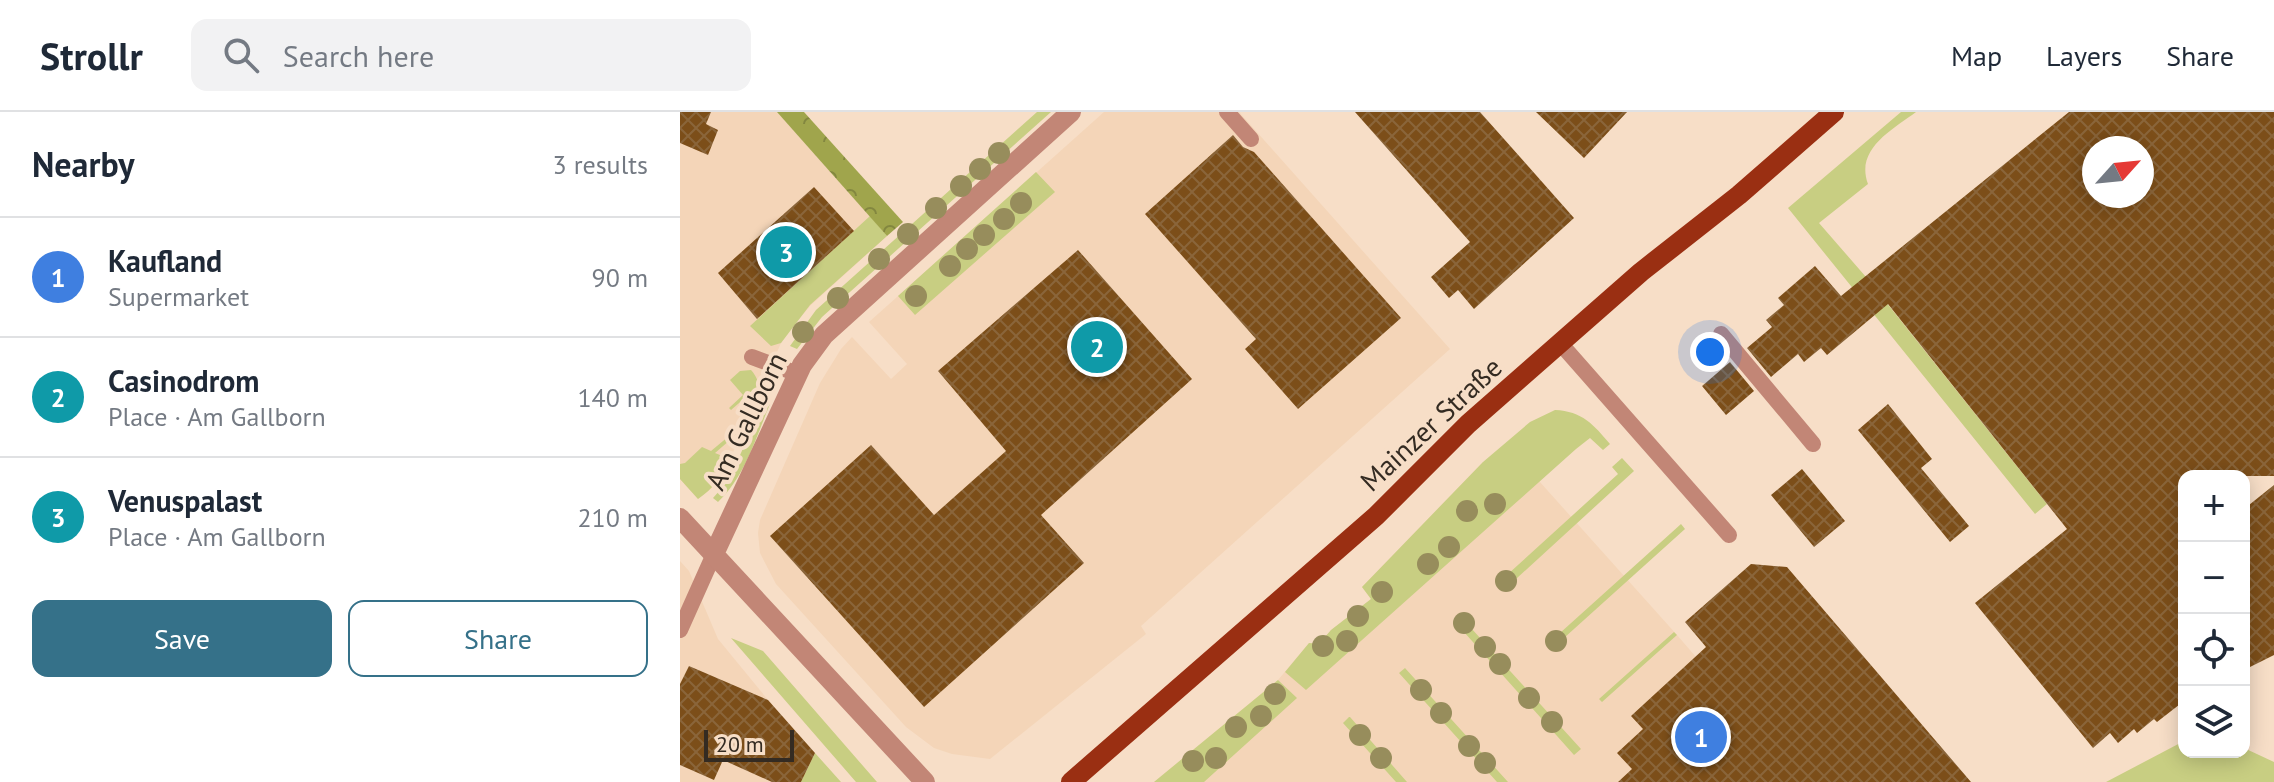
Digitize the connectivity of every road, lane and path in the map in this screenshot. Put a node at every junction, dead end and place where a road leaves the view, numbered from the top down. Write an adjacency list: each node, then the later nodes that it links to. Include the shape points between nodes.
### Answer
1 (1071, 112): 8 (street, Am Gallborn, via 831,328)
2 (1227, 112): 4 (lane)
3 (1834, 112): 6 (main road, Mainzer Straße)
4 (1251, 139)
5 (1721, 334): 9 (lane)
6 (1560, 343): 11 (lane); 15 (main road, Mainzer Straße, via 1468,424 1376,516)
7 (752, 357): 8 (lane)
8 (798, 374): 12 (street, Am Gallborn)
9 (1813, 444)
10 (680, 518): 12 (street)
11 (1729, 535)
12 (714, 554): 13 (lane); 14 (street)
13 (680, 630)
14 (925, 782)
15 (1071, 782)

